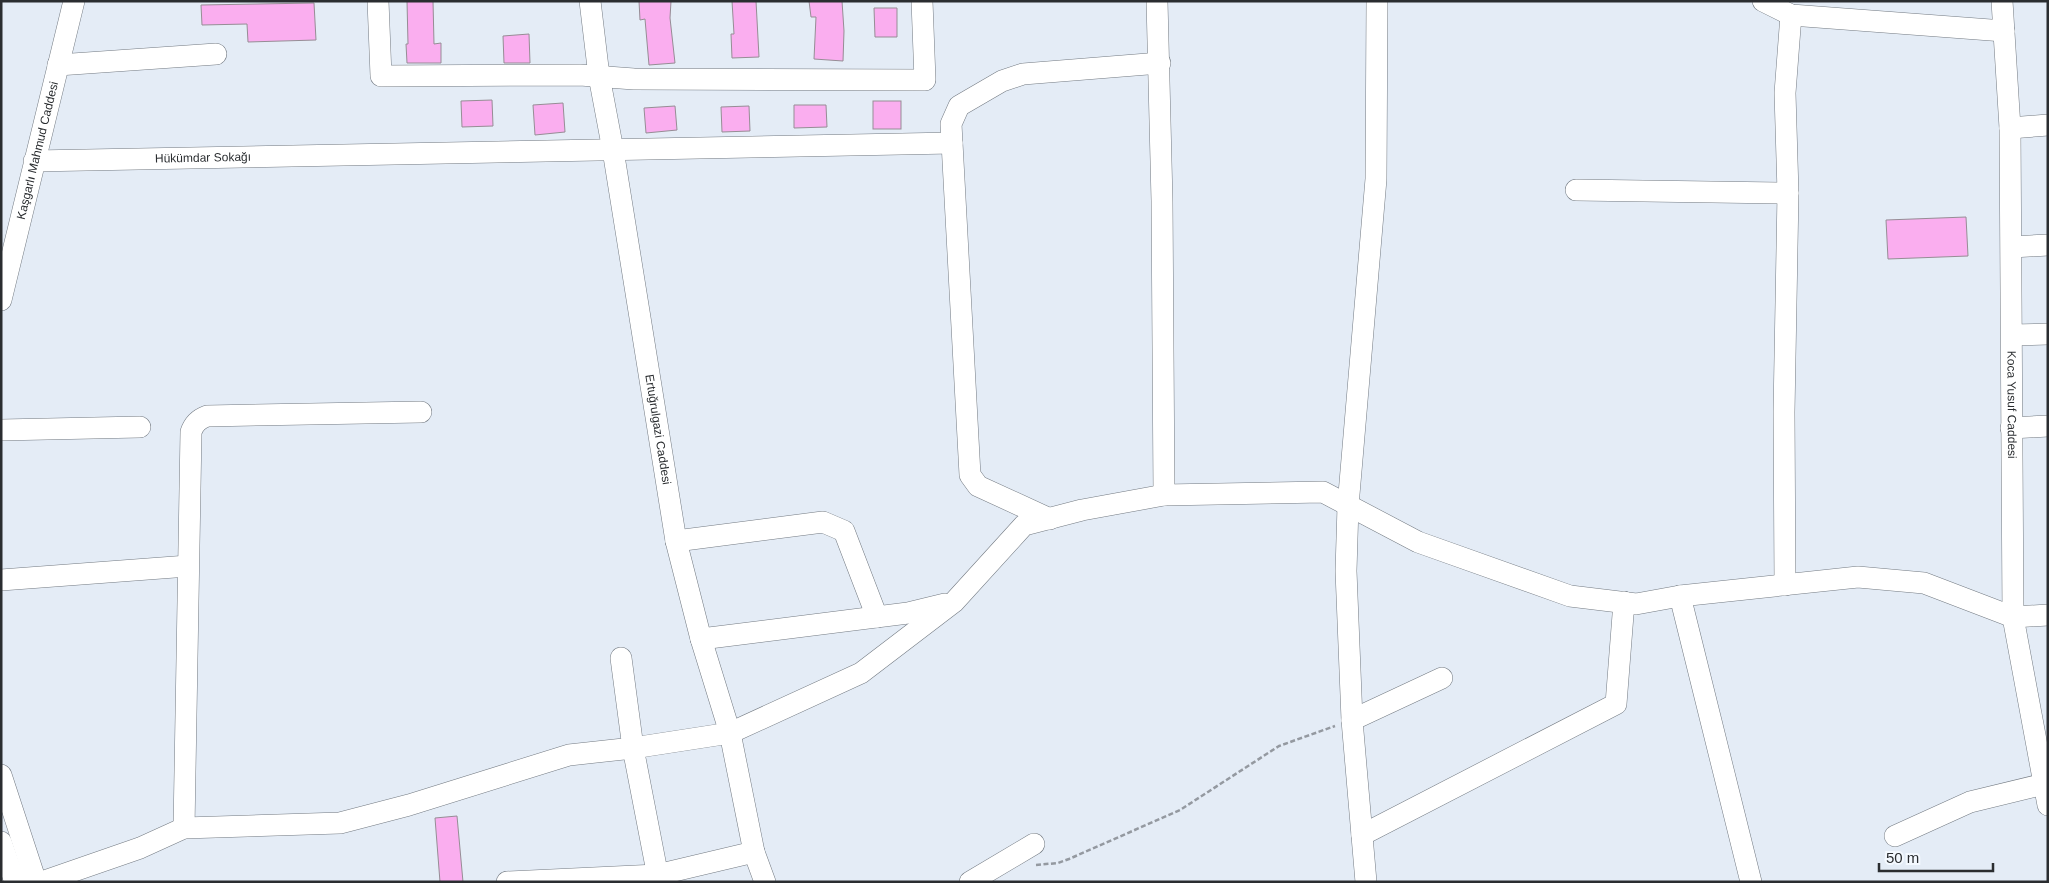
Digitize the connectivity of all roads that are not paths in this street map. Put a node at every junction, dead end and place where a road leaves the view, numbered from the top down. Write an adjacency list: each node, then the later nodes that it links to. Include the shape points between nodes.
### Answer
1 (74, 1): 13 (street, Kaşgarlı Mahmud Caddesi)
2 (378, 1): 14 (street, via 381,76)
3 (590, 1): 14 (street, Ertuğrulgazi Caddesi)
4 (922, 1): 14 (street, via 925,80 634,79)
5 (1157, 1): 12 (street)
6 (1377, 1): 33 (street, via 1376,179)
7 (1763, 1): 9 (street)
8 (2002, 1): 10 (street, Koca Yusuf Caddesi)
9 (1791, 15): 10 (street); 21 (street, via 1786,93)
10 (2004, 31): 16 (street, Koca Yusuf Caddesi)
11 (216, 54): 13 (street)
12 (1160, 63): 17 (street, via 1024,74 1002,81 959,106 951,124); 32 (street)
13 (58, 65): 19 (street, Kaşgarlı Mahmud Caddesi)
14 (599, 76): 18 (street, Ertuğrulgazi Caddesi)
15 (2048, 125): 16 (street)
16 (2010, 128): 23 (street, Koca Yusuf Caddesi)
17 (952, 143): 18 (street, Hükümdar Sokağı); 34 (street, via 970,475 978,486)
18 (613, 150): 19 (street, Hükümdar Sokağı); 35 (street, Ertuğrulgazi Caddesi)
19 (34, 161): 24 (street, Kaşgarlı Mahmud Caddesi)
20 (1576, 190): 21 (street)
21 (1788, 193): 38 (street, via 1784,412)
22 (2048, 245): 23 (street)
23 (2012, 247): 26 (street, Koca Yusuf Caddesi)
24 (1, 300)
25 (2048, 334): 26 (street)
26 (2013, 335): 30 (street, Koca Yusuf Caddesi)
27 (421, 412): 36 (street, via 202,418 191,432)
28 (2048, 426): 30 (street)
29 (140, 427): 31 (street)
30 (2011, 428): 44 (street, Koca Yusuf Caddesi)
31 (1, 430)
32 (1164, 495): 33 (street, via 1324,492); 34 (street)
33 (1348, 506): 41 (street, via 1418,542 1561,593); 48 (street, via 1346,571)
34 (1050, 519): 40 (street, via 1024,525)
35 (676, 541): 43 (street, via 823,522 844,531); 45 (street, Ertuğrulgazi Caddesi)
36 (188, 566): 37 (street); 54 (street)
37 (1, 580)
38 (1786, 585): 39 (street); 44 (street, via 1858,577 1924,583)
39 (1680, 596): 41 (street, via 1636,604); 68 (street)
40 (954, 602): 43 (street); 49 (street, via 861,673)
41 (1624, 602): 55 (street, via 1616,704)
42 (2048, 615): 44 (street)
43 (877, 617): 45 (street)
44 (2013, 617): 51 (street, Koca Yusuf Caddesi)
45 (701, 639): 49 (street, Ertuğrulgazi Caddesi)
46 (621, 658): 50 (street)
47 (1442, 678): 48 (street)
48 (1352, 720): 55 (street)
49 (730, 733): 50 (street); 59 (street, Ertuğrulgazi Caddesi)
50 (633, 748): 54 (street, via 569,755 340,823); 60 (street)
51 (2044, 753): 53 (street, Koca Yusuf Caddesi)
52 (1, 775): 62 (street)
53 (2046, 795): 56 (street, via 1970,802)
54 (184, 828): 63 (street, via 140,848)
55 (1362, 835): 67 (street)
56 (1895, 836)
57 (1, 842): 61 (street)
58 (1034, 844): 66 (street)
59 (754, 852): 60 (street); 65 (street, Ertuğrulgazi Caddesi)
60 (658, 878): 64 (street)
61 (15, 882)
62 (36, 882)
63 (42, 882)
64 (507, 882)
65 (765, 882)
66 (970, 882)
67 (1366, 882)
68 (1751, 882)

